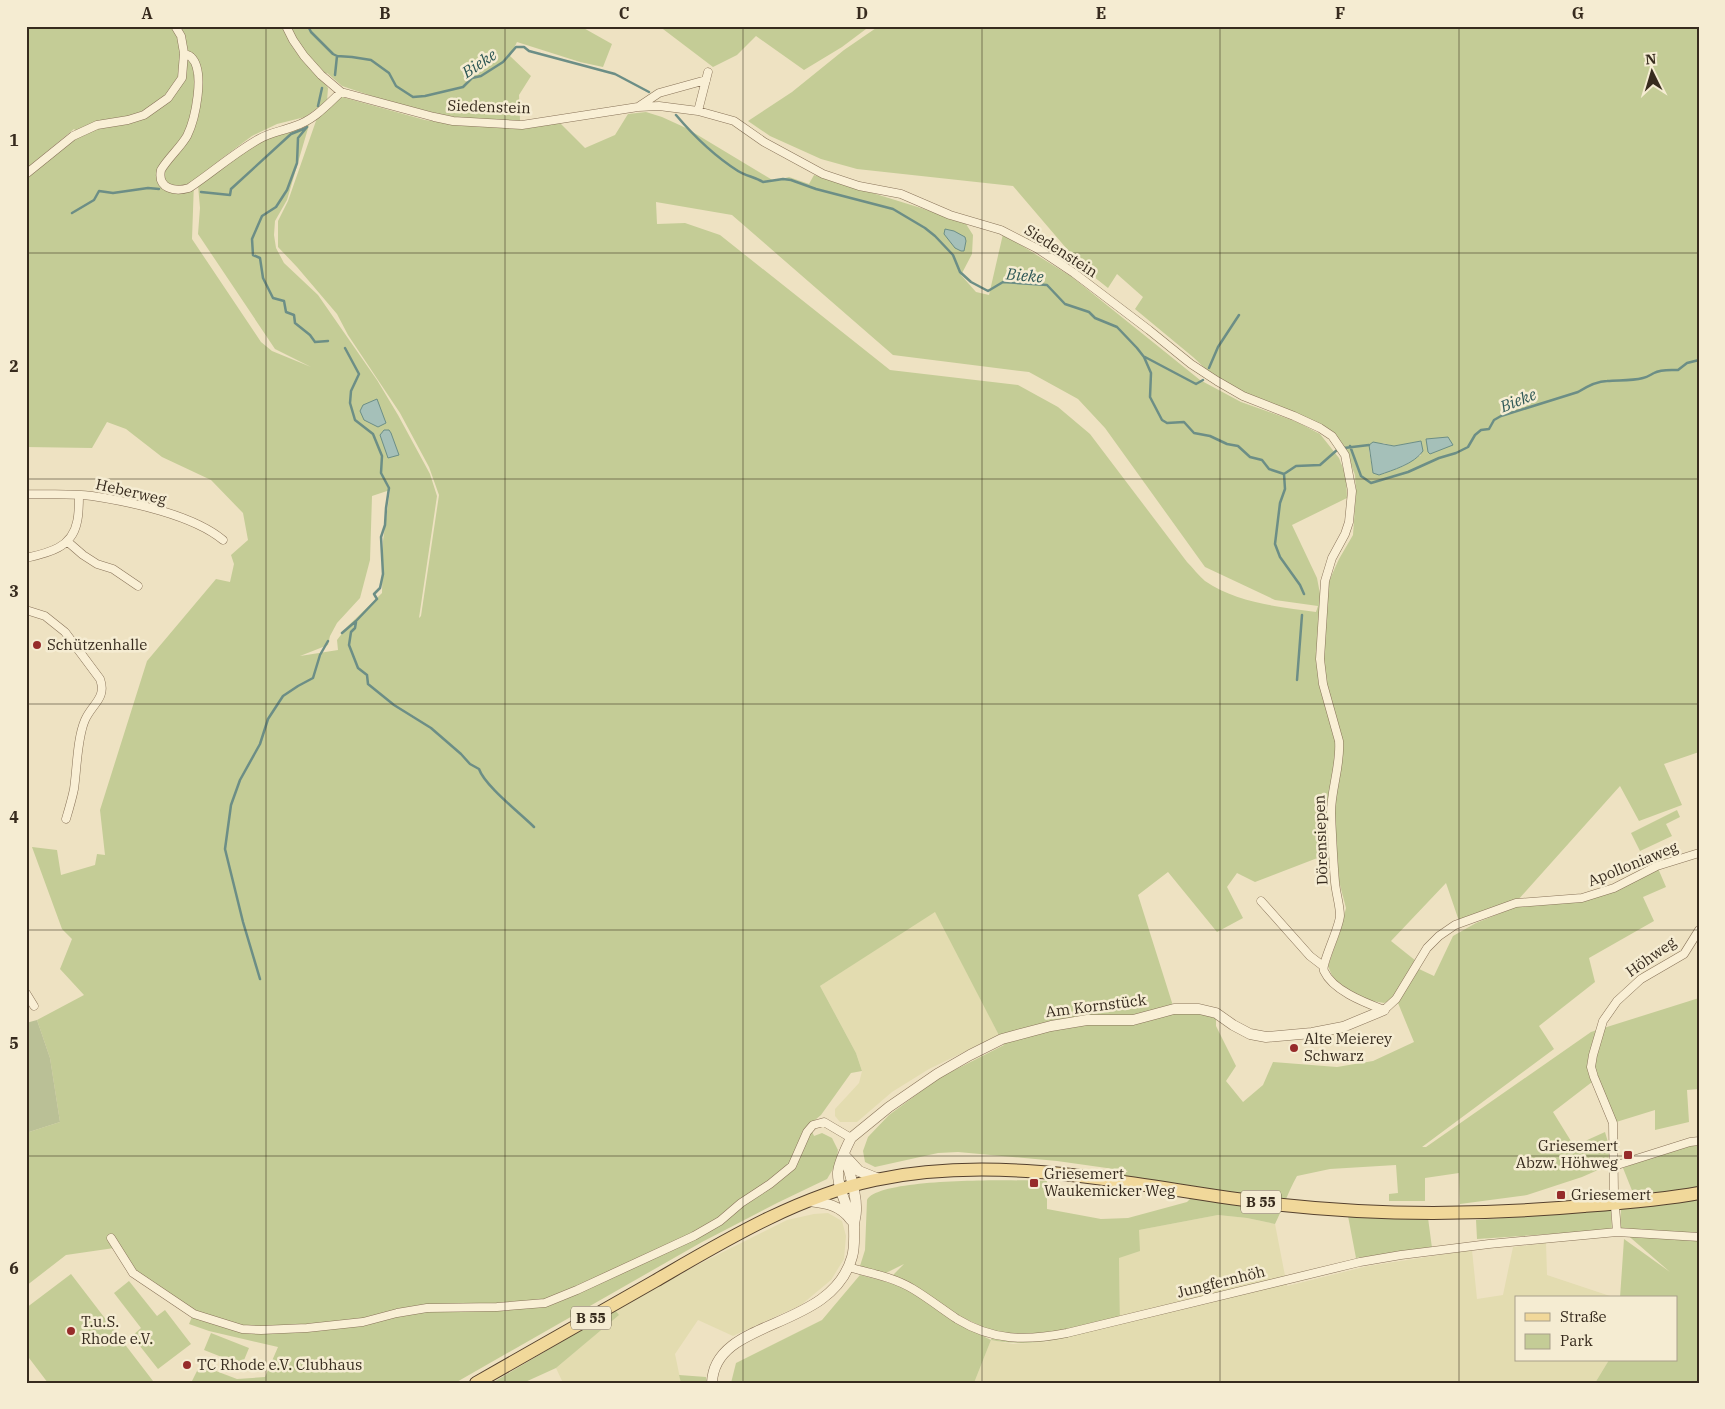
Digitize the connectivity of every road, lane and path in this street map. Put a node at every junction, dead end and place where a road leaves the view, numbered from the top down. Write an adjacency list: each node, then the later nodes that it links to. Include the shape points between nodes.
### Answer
1 (176, 26): 3 (street)
2 (286, 26): 4 (street, via 304,56)
3 (184, 54): 4 (street, via 191,57 196,65 198,96 187,135 161,170 162,183 170,189 189,188 261,137 315,117); 7 (street, via 182,78 168,98 144,115 97,125 73,136)
4 (341, 92): 5 (street, Siedenstein, via 453,121 496,124 522,125)
5 (638, 106): 6 (street, Siedenstein); 6 (street, via 658,93 707,76)
6 (698, 111): 8 (street, Siedenstein, via 734,121 764,142 823,174 859,186 901,194 1009,234 1074,273 1216,381)
7 (26, 174)
8 (1332, 436): 20 (street, Dörensiepen, via 1345,456 1352,491 1345,534 1332,558 1324,588 1320,659 1340,750 1332,796 1335,883 1340,915)
9 (26, 494): 10 (street, Heberweg)
10 (79, 495): 11 (street, Heberweg, via 151,509 200,525); 12 (street, via 77,524)
11 (222, 540)
12 (68, 542): 13 (street, via 51,552); 14 (street, via 97,564 113,569)
13 (26, 558)
14 (138, 586)
15 (26, 610): 16 (street, via 45,616 65,632 103,687 85,720)
16 (66, 819)
17 (1699, 854): 23 (street, Apolloniaweg, via 1657,866 1614,888 1582,898 1516,903 1455,925 1427,948 1396,999)
18 (1262, 901): 20 (street, via 1310,956)
19 (1699, 930): 27 (street, Höhweg, via 1684,954 1629,989 1600,1029 1591,1067 1613,1123)
20 (1323, 966): 23 (street, via 1331,980 1346,992)
21 (26, 993): 22 (street)
22 (34, 1006)
23 (1384, 1010): 24 (street, Am Kornstück, via 1343,1027 1266,1037 1250,1034 1216,1013 1200,1009 1174,1009 1133,1020 1087,1020 1050,1026 1002,1039 970,1055 889,1107)
24 (851, 1138): 26 (street); 35 (street, via 824,1122 813,1125 792,1166 720,1221 577,1290 545,1303 524,1306 427,1308 337,1325 261,1330 242,1328 194,1314 141,1278 133,1272)
25 (1699, 1142): 27 (street)
26 (845, 1155): 28 (street, via 859,1171); 29 (street, via 838,1172)
27 (1614, 1166): 32 (street, Höhweg)
28 (879, 1179): 29 (main road, B 55); 32 (main road, B 55, via 964,1169 1031,1171 1284,1205 1392,1213 1533,1210)
29 (847, 1187): 31 (main road, B 55); 33 (street)
30 (1699, 1193): 32 (main road, B 55)
31 (809, 1201): 33 (street, via 837,1207); 38 (main road, B 55, via 705,1252)
32 (1615, 1203): 34 (street, Höhweg)
33 (854, 1225): 37 (street, via 854,1246)
34 (1617, 1232): 36 (street, Jungfernhöh); 37 (street, Jungfernhöh, via 1360,1262 1067,1333 1028,1339 1011,1339 978,1329 906,1285)
35 (111, 1238)
36 (1699, 1238)
37 (848, 1267): 39 (street, via 820,1302 728,1348 714,1368)
38 (476, 1383)
39 (712, 1383)

